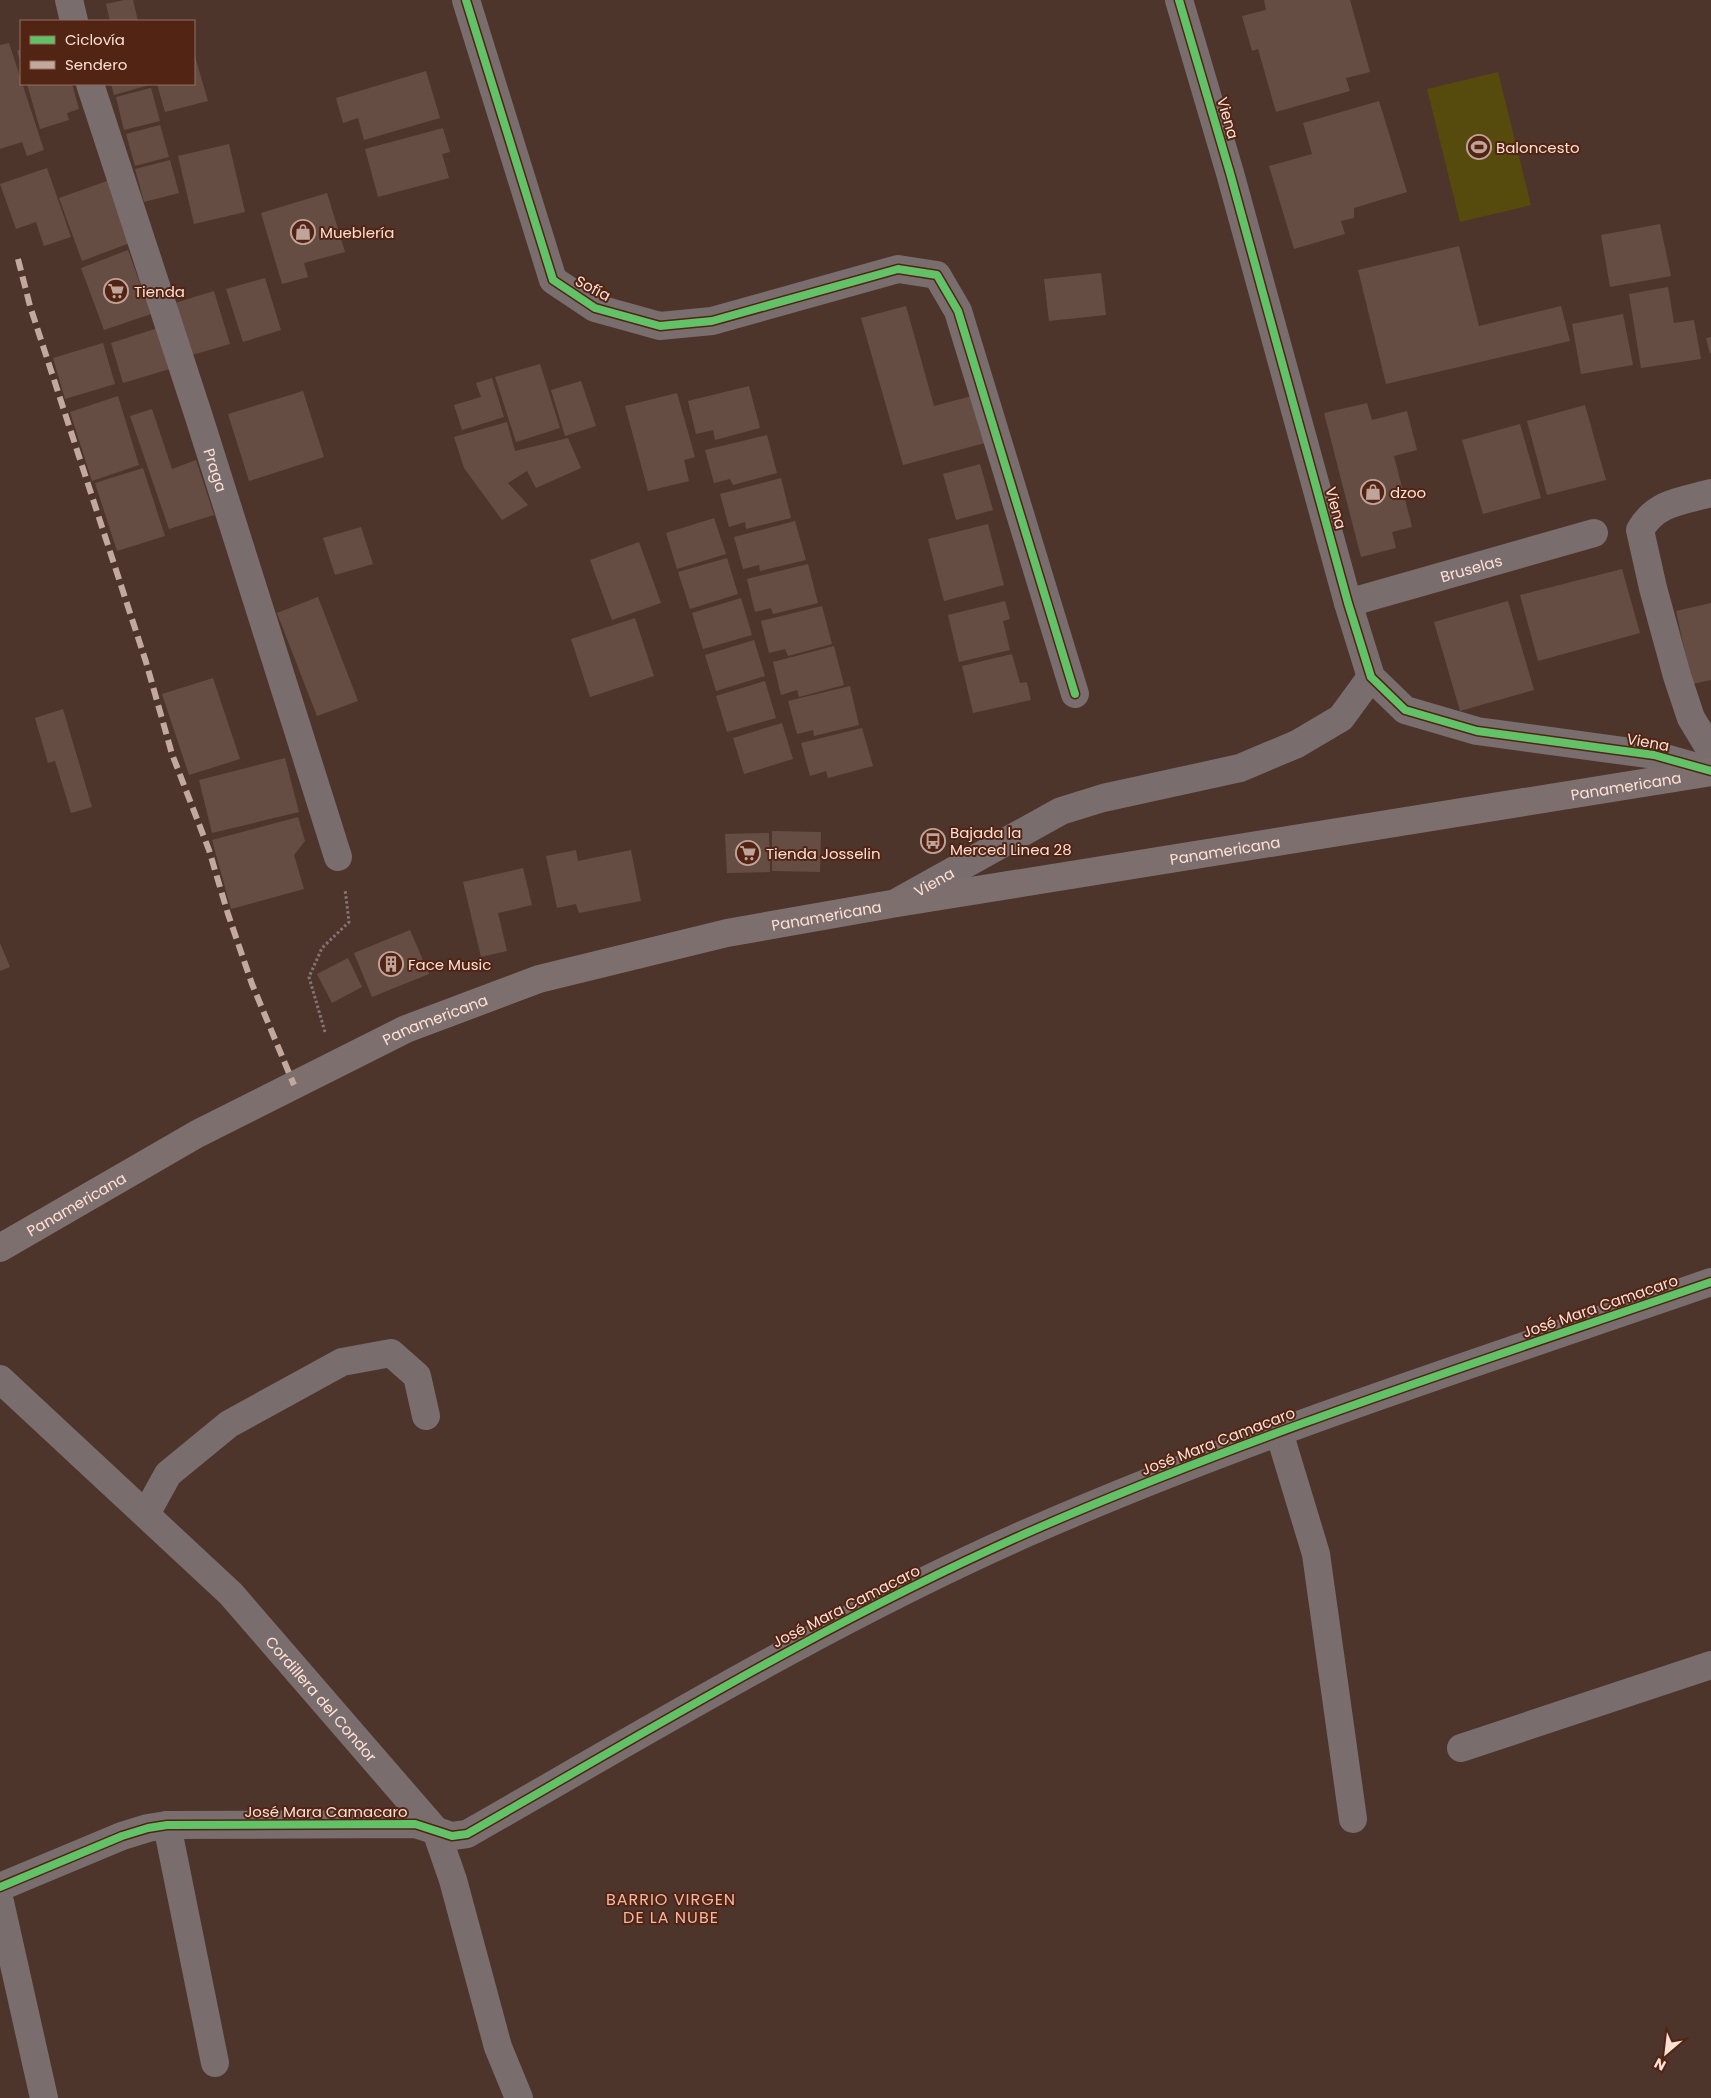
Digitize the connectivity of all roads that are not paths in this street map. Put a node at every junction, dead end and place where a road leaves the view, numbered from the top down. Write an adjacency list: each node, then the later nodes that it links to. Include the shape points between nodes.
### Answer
1 (69, 0): 4 (street)
2 (466, 0): 10 (street, Sofía, via 553,280 595,308 660,326 712,321 898,269 936,275 958,311)
3 (1179, 0): 8 (street, Viena)
4 (74, 20)
5 (90, 85): 13 (street, Praga)
6 (1711, 492): 11 (street, via 1662,507 1648,517 1640,530 1677,676 1691,718)
7 (1594, 533): 8 (street, Bruselas)
8 (1348, 603): 9 (street, Viena)
9 (1371, 677): 12 (street, Viena, via 1405,710 1477,731 1654,755); 14 (street, Viena, via 1340,718 1297,744 1240,768 1103,798 1061,811)
10 (1075, 694)
11 (1711, 751)
12 (1711, 772): 14 (main road, Panamericana)
13 (338, 857)
14 (897, 903): 15 (main road, Panamericana, via 728,933 539,980 406,1029 197,1134)
15 (0, 1248)
16 (1711, 1282): 19 (street, José Mara Camacaro)
17 (0, 1379): 20 (street, Cordillera del Condor)
18 (426, 1416): 20 (street, via 417,1376 391,1352 342,1362 229,1424 168,1474)
19 (1279, 1432): 23 (street, via 1316,1554); 25 (street, José Mara Camacaro, via 1026,1533 777,1657 467,1834 452,1836)
20 (146, 1514): 25 (street, Cordillera del Condor, via 231,1594)
21 (1711, 1665): 22 (street)
22 (1461, 1748)
23 (1353, 1819)
24 (167, 1825): 25 (street, José Mara Camacaro, via 415,1824); 26 (street, José Mara Camacaro, via 122,1836); 28 (street)
25 (436, 1831): 30 (street, Cordillera del Condor, via 453,1880 498,2047)
26 (0, 1887)
27 (0, 1902): 29 (street)
28 (215, 2063)
29 (44, 2098)
30 (519, 2098)

